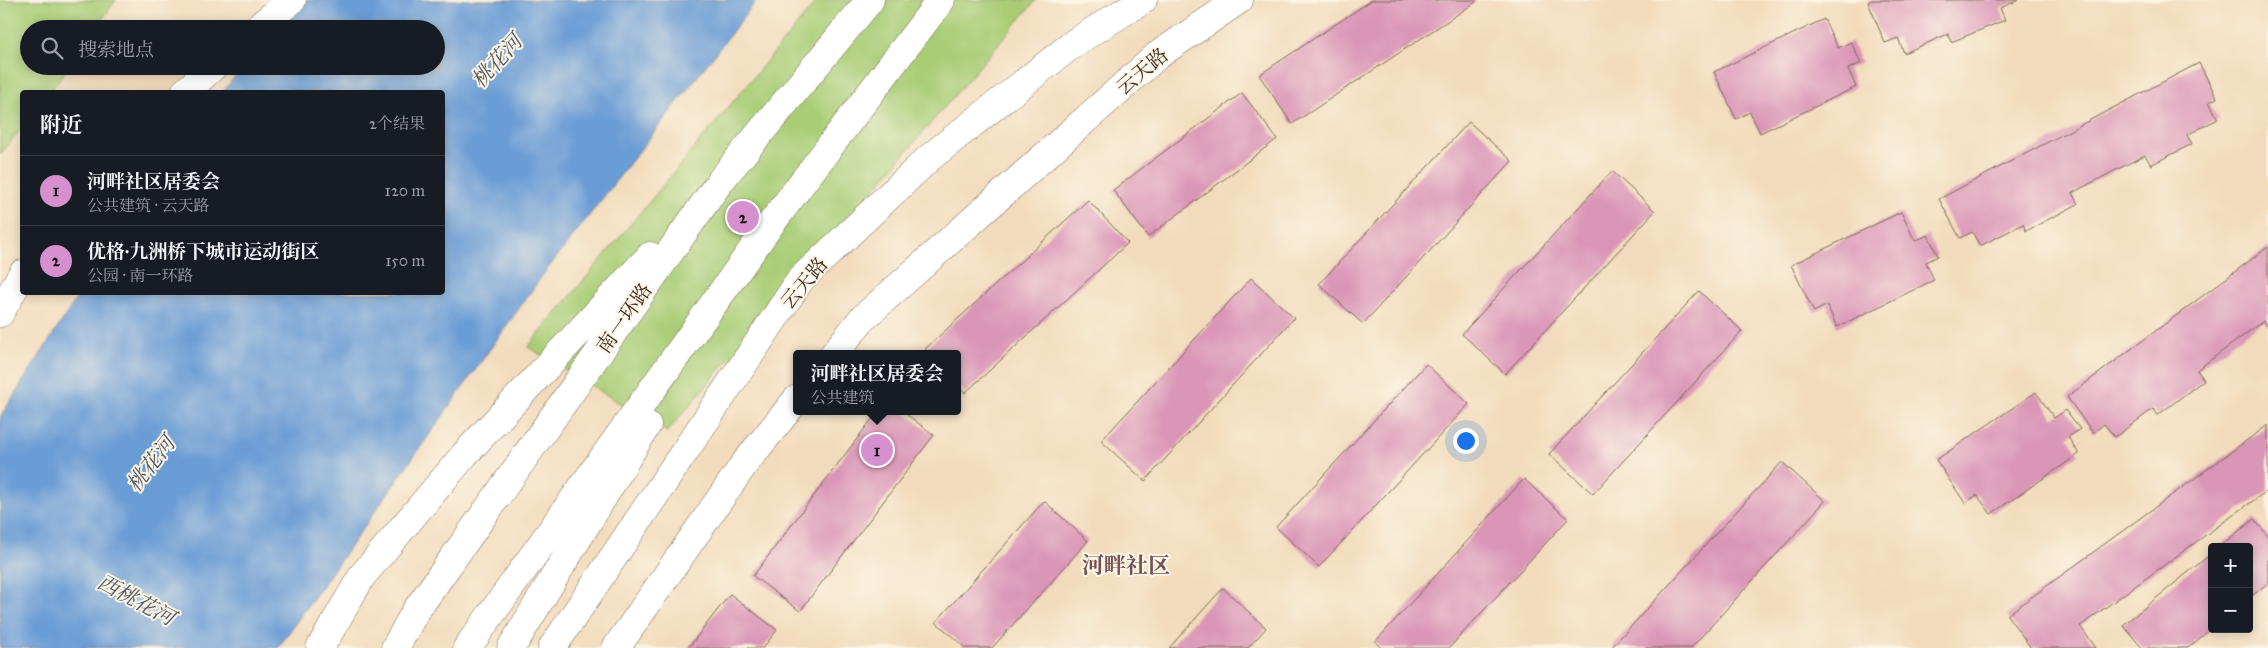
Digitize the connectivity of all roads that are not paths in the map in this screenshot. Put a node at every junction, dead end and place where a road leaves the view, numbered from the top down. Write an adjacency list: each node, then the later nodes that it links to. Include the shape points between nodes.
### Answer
1 (292, 0): 6 (main road)
2 (870, 0): 9 (main road, 南一环路)
3 (941, 0): 10 (main road)
4 (1143, 0): 19 (main road, 云天路, via 1074,43 928,159 801,279)
5 (1239, 0): 13 (main road, 云天路, via 1150,62 862,319)
6 (267, 20)
7 (204, 75): 8 (main road)
8 (187, 90)
9 (721, 180): 15 (main road, via 464,454 362,576); 16 (main road, 南一环路, via 415,612)
10 (770, 225): 17 (main road); 18 (main road)
11 (20, 278): 12 (main road)
12 (0, 313)
13 (837, 350)
14 (793, 404): 20 (main road, via 745,463)
15 (320, 648)
16 (395, 648)
17 (467, 648)
18 (511, 648)
19 (552, 648)
20 (616, 648)

